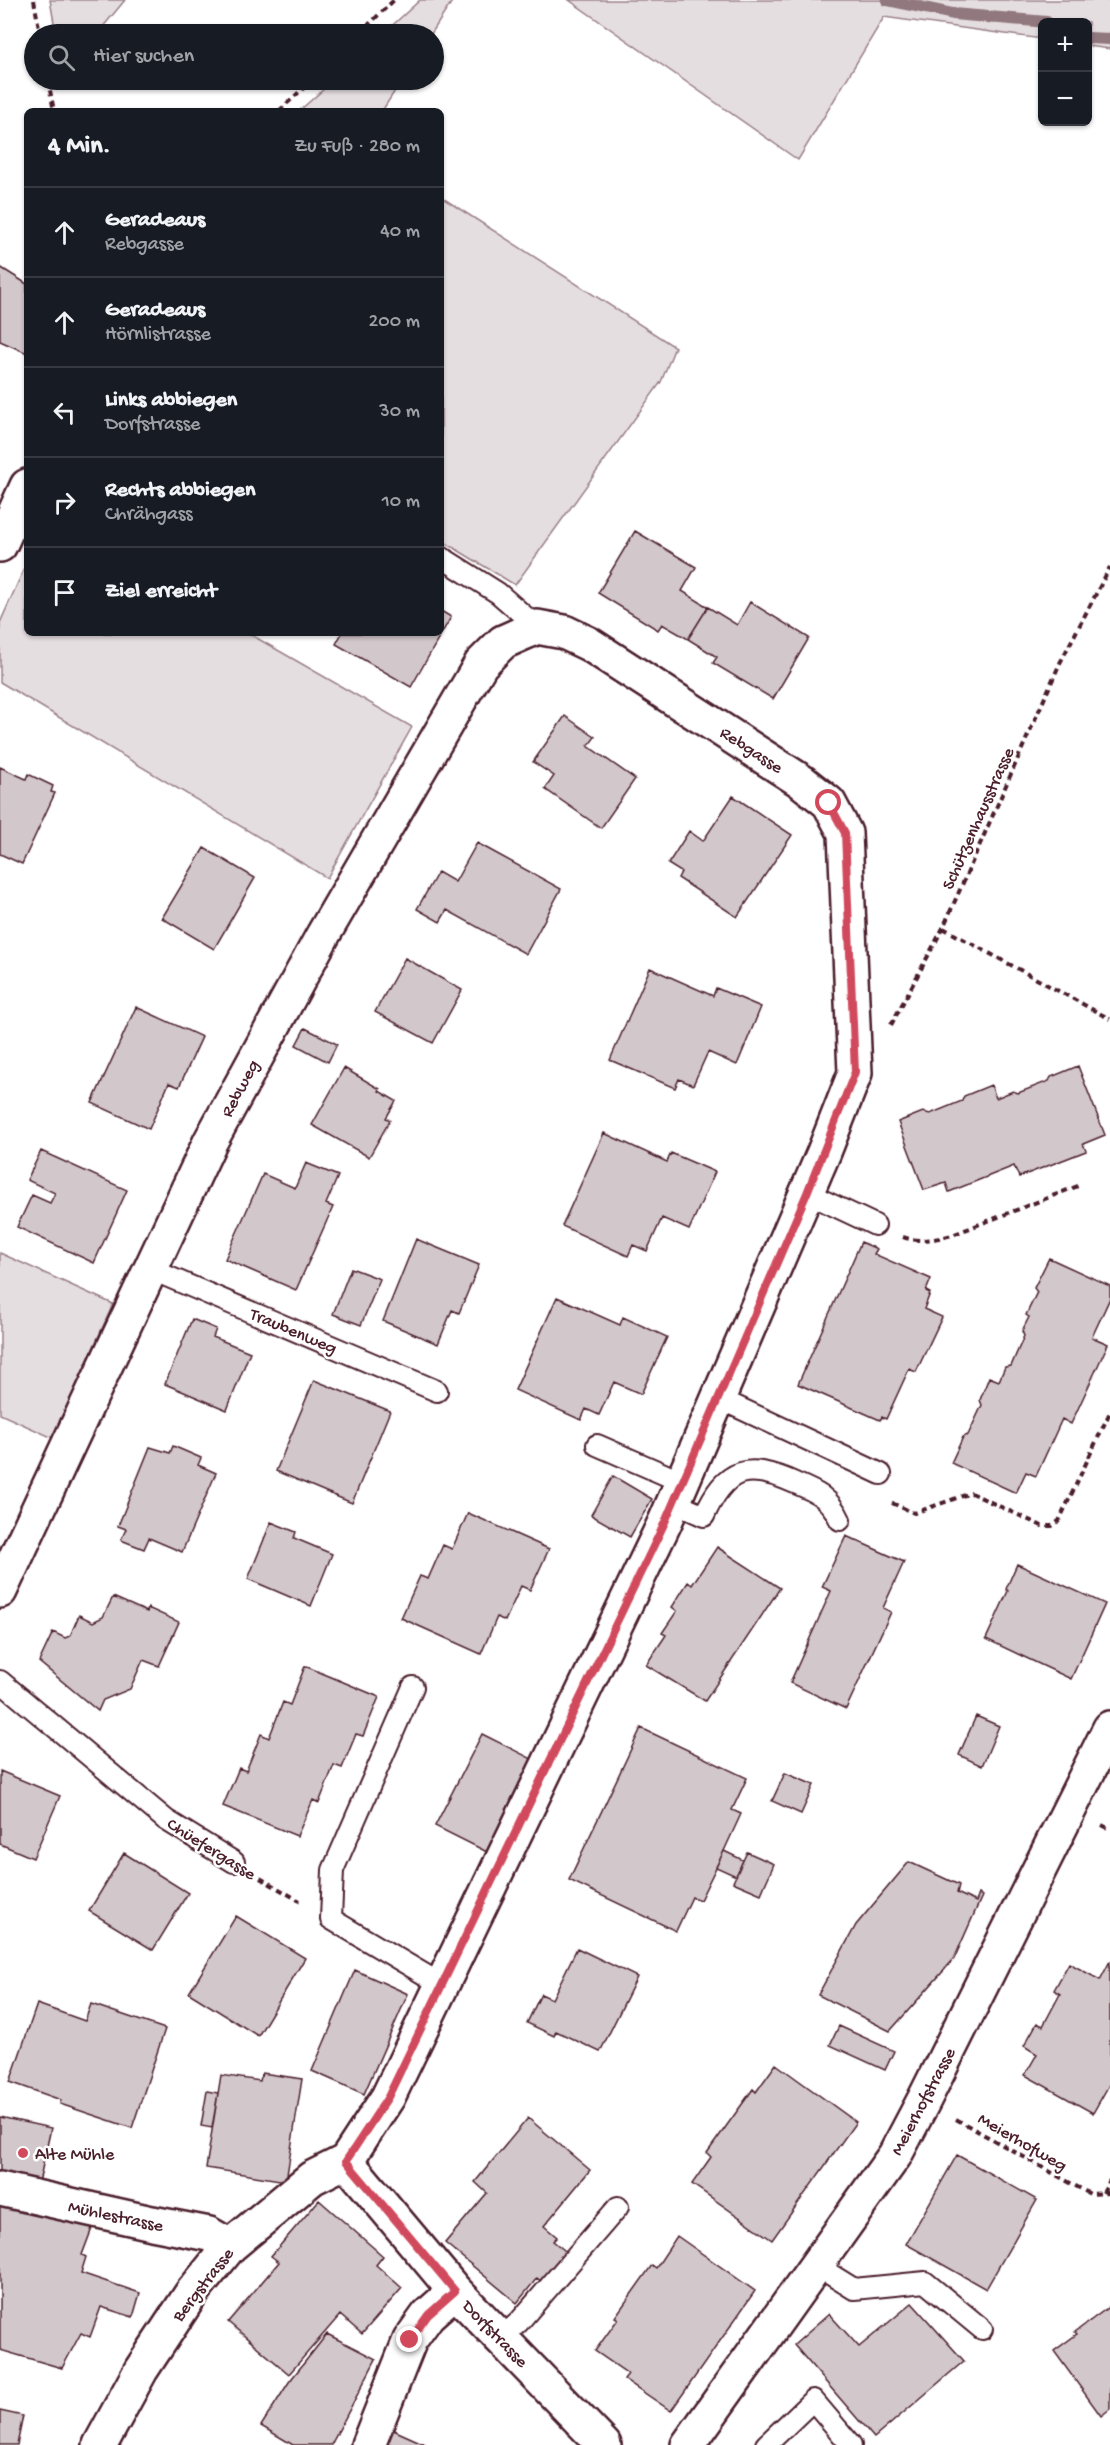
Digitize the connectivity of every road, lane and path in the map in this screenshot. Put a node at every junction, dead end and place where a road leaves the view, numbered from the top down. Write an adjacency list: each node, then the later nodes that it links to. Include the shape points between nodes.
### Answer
1 (34, 0): 3 (path)
2 (394, 0): 4 (path)
3 (38, 24)
4 (369, 24)
5 (50, 90): 7 (path)
6 (301, 90): 8 (path)
7 (53, 108)
8 (282, 108)
9 (24, 493): 10 (street)
10 (0, 545)
11 (444, 559): 13 (lane, Rebgasse, via 498,593)
12 (1110, 567): 14 (path, Schützenhausstrasse, via 1060,663)
13 (537, 627): 18 (street, Rebgasse, via 564,632 589,644 801,781 829,803 845,833 855,1072); 20 (street, Rebweg, via 503,642 481,664 273,1026 210,1142)
14 (944, 928): 15 (path); 16 (path, Schützenhausstrasse)
15 (1110, 1019)
16 (889, 1029)
17 (1078, 1186): 19 (path, via 931,1240 912,1240)
18 (807, 1193): 19 (lane); 22 (street)
19 (875, 1224)
20 (150, 1269): 21 (lane, Traubenweg); 29 (street, Rebweg)
21 (437, 1391)
22 (718, 1398): 25 (lane); 26 (street)
23 (1110, 1412): 27 (path, via 1059,1521 1052,1526 1042,1526 971,1493 914,1513)
24 (597, 1445): 26 (lane)
25 (881, 1474)
26 (677, 1492): 28 (lane, via 704,1516 715,1492 730,1478 758,1470 812,1490 834,1507); 35 (street)
27 (882, 1498)
28 (840, 1520)
29 (0, 1591)
30 (0, 1682): 33 (lane, Chüefergasse, via 166,1820)
31 (413, 1687): 34 (lane, via 333,1870)
32 (1110, 1728): 36 (street, Meierhofstrasse)
33 (234, 1862): 34 (path, Chüefergasse)
34 (331, 1919): 35 (lane)
35 (444, 1986): 37 (street, via 388,2097)
36 (924, 2100): 40 (path, Meierhofweg, via 1090,2194); 44 (street, Meierhofstrasse, via 895,2155)
37 (346, 2161): 43 (street, Bergstrasse, via 312,2178); 45 (street, Dorfstrasse)
38 (1110, 2180): 40 (path)
39 (0, 2189): 43 (street, Mühlestrasse, via 209,2234)
40 (1102, 2193): 41 (path, Meierhofweg)
41 (1110, 2193)
42 (618, 2207): 47 (lane)
43 (230, 2246): 48 (street, Bergstrasse, via 191,2294 147,2360)
44 (817, 2266): 46 (lane, via 854,2289 925,2282); 51 (street, Meierhofstrasse)
45 (455, 2291): 47 (street, Dorfstrasse); 49 (street, via 428,2315 410,2340)
46 (982, 2329)
47 (501, 2338): 50 (street, Dorfstrasse)
48 (100, 2445)
49 (368, 2445)
50 (604, 2445)
51 (688, 2445)
52 (766, 2445): 53 (lane, via 813,2400)
53 (851, 2445)

